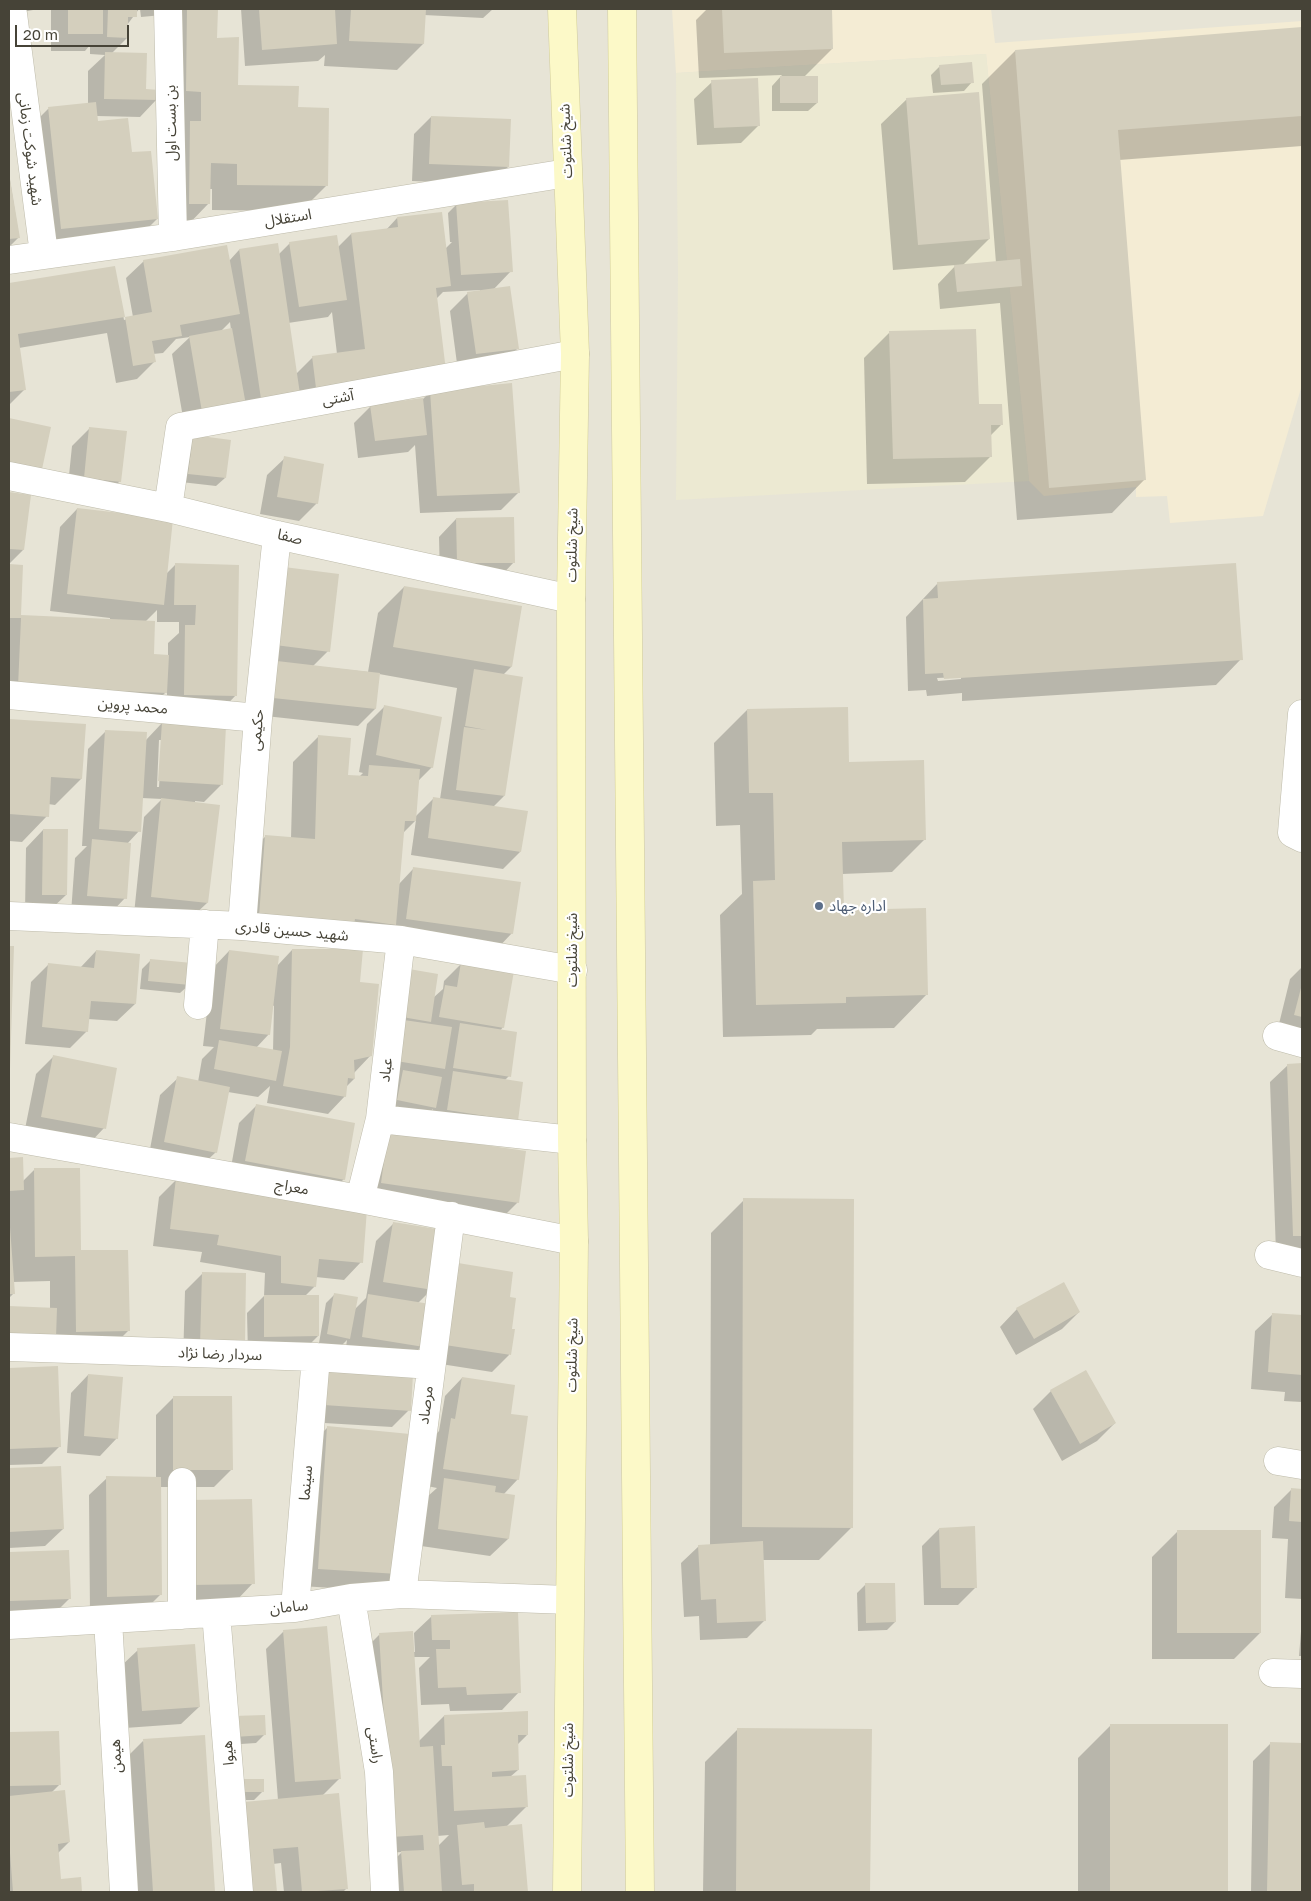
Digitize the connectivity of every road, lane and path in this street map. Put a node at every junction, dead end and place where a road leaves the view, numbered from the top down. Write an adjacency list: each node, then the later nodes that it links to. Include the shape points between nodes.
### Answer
1 (168, 9): 6 (street, بن بست اول)
2 (562, 9): 5 (main road, شیخ شلتوت)
3 (622, 9): 50 (main road)
4 (12, 14): 7 (street, شهید شوکت زمانی)
5 (567, 173): 6 (street, استقلال); 9 (main road, شیخ شلتوت)
6 (173, 237): 7 (street, استقلال)
7 (44, 254): 8 (street, استقلال)
8 (9, 260)
9 (575, 354): 11 (street, آشتی, via 180,427); 13 (main road, شیخ شلتوت)
10 (9, 476): 11 (street, صفا)
11 (168, 508): 12 (street, صفا)
12 (277, 535): 13 (street, صفا); 16 (street, حکیمی)
13 (571, 599): 22 (main road, شیخ شلتوت)
14 (9, 695): 16 (street, محمد پروین)
15 (1302, 714): 17 (street)
16 (258, 718): 20 (street, حکیمی)
17 (1297, 835)
18 (9, 916): 19 (street, شهید حسین قادری)
19 (205, 924): 20 (street, شهید حسین قادری); 23 (street)
20 (242, 926): 21 (street, شهید حسین قادری)
21 (401, 940): 22 (street, شهید حسین قادری); 24 (street, عباد)
22 (573, 970): 26 (main road, شیخ شلتوت)
23 (198, 1005)
24 (380, 1119): 26 (street); 27 (street, عباد)
25 (9, 1137): 27 (street, معراج)
26 (572, 1140): 29 (main road, شیخ شلتوت)
27 (360, 1198): 28 (street, معراج)
28 (451, 1216): 29 (street, معراج); 34 (street, مرصاد)
29 (574, 1241): 38 (main road, شیخ شلتوت)
30 (1269, 1255): 31 (street)
31 (1302, 1263)
32 (9, 1347): 33 (street, سردار رضا نژاد)
33 (316, 1357): 34 (street, سردار رضا نژاد); 39 (street, سینما)
34 (431, 1365): 36 (street, مرصاد)
35 (182, 1482): 41 (street)
36 (402, 1594): 37 (street, سامان); 38 (street, سامان)
37 (351, 1598): 39 (street, سامان); 48 (street, راستی, via 379,1772)
38 (569, 1600): 49 (main road, شیخ شلتوت)
39 (295, 1608): 40 (street, سامان)
40 (216, 1613): 41 (street, سامان); 47 (street, هیوا)
41 (182, 1615): 42 (street, سامان)
42 (108, 1620): 43 (street, سامان); 46 (street, هیمن)
43 (9, 1625)
44 (1273, 1673): 45 (street)
45 (1302, 1674)
46 (124, 1892)
47 (239, 1892)
48 (385, 1892)
49 (567, 1892)
50 (640, 1892)

